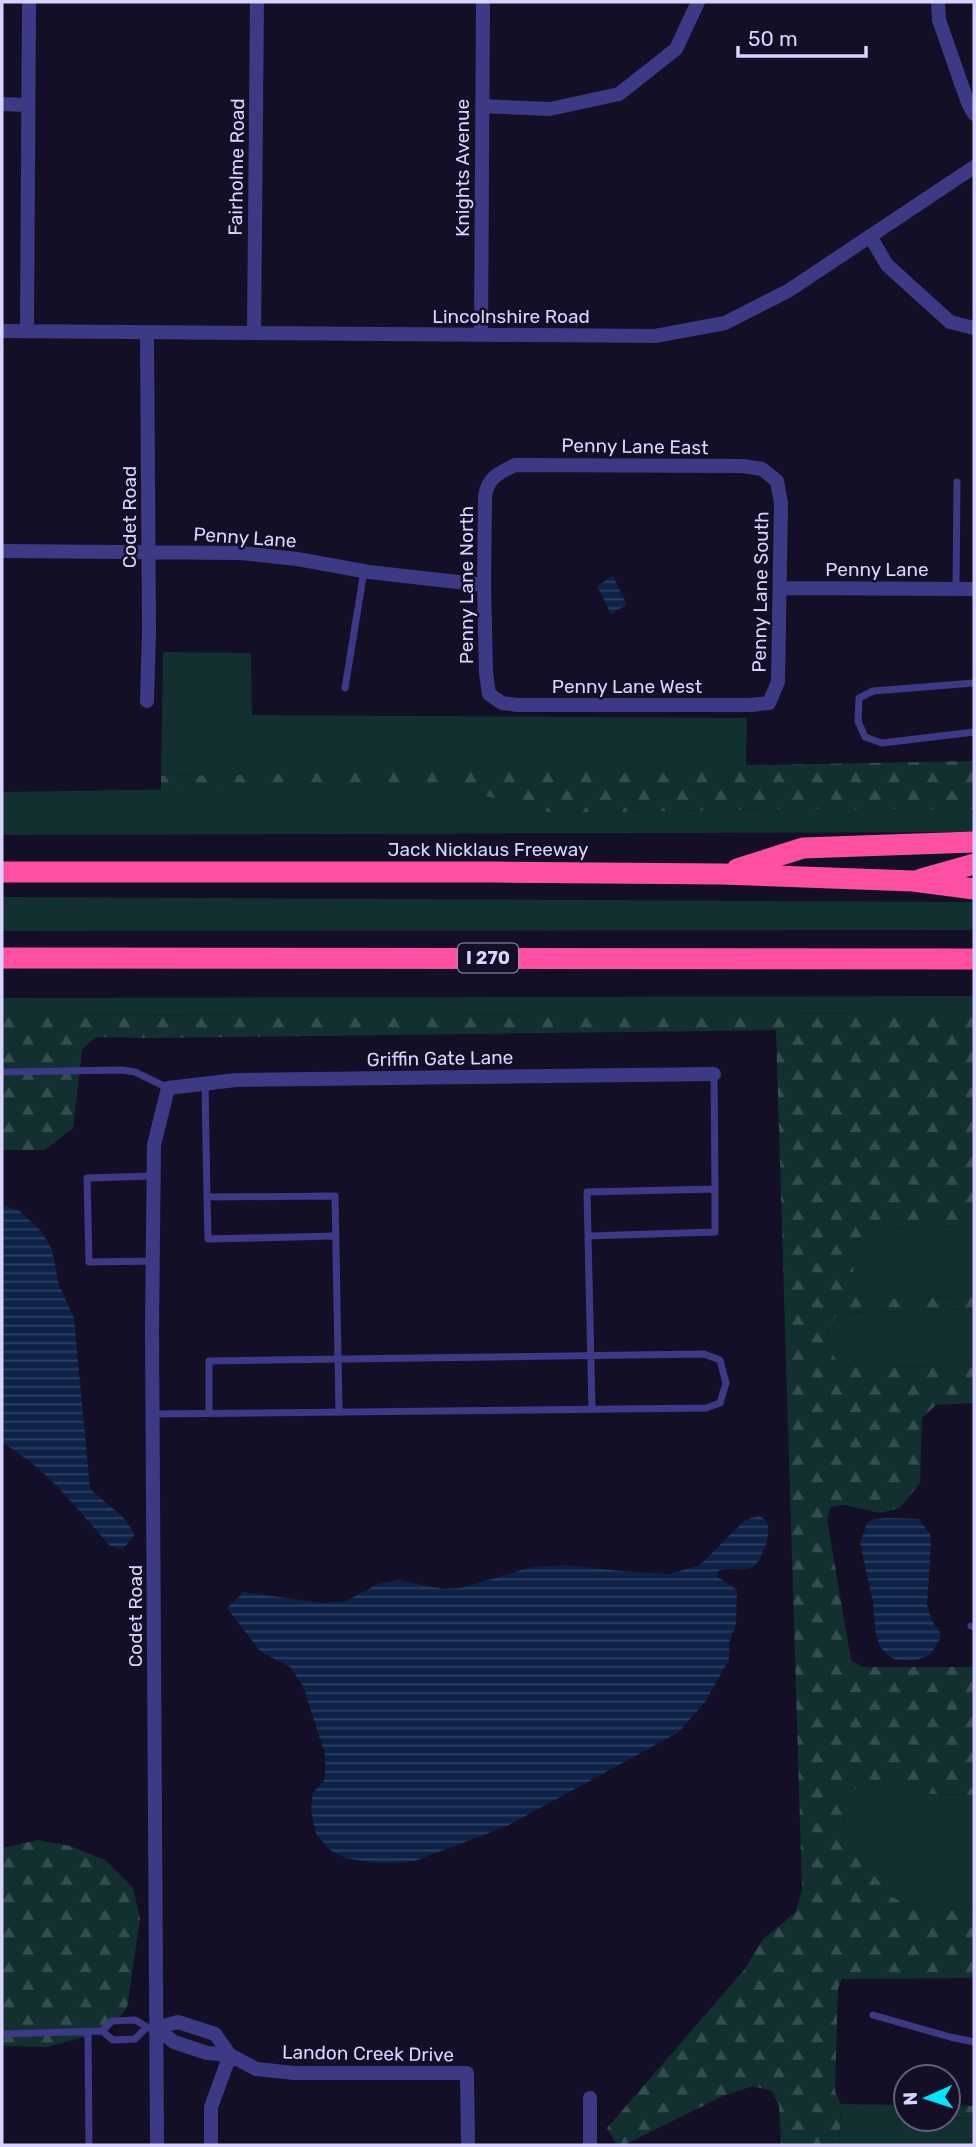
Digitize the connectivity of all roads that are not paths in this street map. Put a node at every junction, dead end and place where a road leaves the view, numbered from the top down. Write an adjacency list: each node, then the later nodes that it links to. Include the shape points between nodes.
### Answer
1 (29, 2): 7 (street)
2 (257, 2): 16 (street, Fairholme Road)
3 (483, 2): 8 (street, Knights Avenue)
4 (698, 2): 8 (street, via 676,49 619,94 550,108)
5 (938, 2): 9 (street, via 939,20)
6 (2, 104): 7 (street)
7 (27, 105): 14 (street)
8 (482, 106): 17 (street, Knights Avenue)
9 (974, 114)
10 (974, 167): 11 (street, Lincolnshire Road)
11 (870, 236): 12 (street, via 887,265 950,322); 17 (street, Lincolnshire Road, via 788,291 725,323 655,336)
12 (974, 328)
13 (2, 331): 14 (street, Lincolnshire Road)
14 (27, 331): 15 (street, Lincolnshire Road)
15 (147, 332): 16 (street, Lincolnshire Road); 22 (street, Codet Road)
16 (254, 332): 17 (street, Lincolnshire Road)
17 (481, 335)
18 (492, 478): 19 (street, Penny Lane East, via 515,465 717,466 762,469); 24 (street, Penny Lane North, via 485,496)
19 (776, 481): 25 (street, Penny Lane South)
20 (957, 482): 26 (lane)
21 (2, 551): 22 (street, Penny Lane)
22 (149, 552): 23 (street, Penny Lane, via 241,553); 31 (street, Codet Road)
23 (363, 571): 24 (street, Penny Lane); 29 (lane)
24 (484, 585): 30 (street, Penny Lane North)
25 (780, 587): 26 (street, Penny Lane); 32 (street, Penny Lane South, via 778,682)
26 (956, 589): 27 (street, Penny Lane)
27 (974, 589)
28 (974, 684): 33 (lane, via 873,691 859,698 858,721 865,737 882,743)
29 (345, 688)
30 (489, 694): 32 (street, Penny Lane West, via 502,703 518,705)
31 (147, 701)
32 (768, 703)
33 (974, 732)
34 (974, 842): 37 (highway, via 803,848)
35 (974, 863): 38 (highway)
36 (2, 872): 37 (highway, Jack Nicklaus Freeway)
37 (722, 874): 38 (highway, Jack Nicklaus Freeway)
38 (913, 881): 39 (highway, Jack Nicklaus Freeway)
39 (974, 888)
40 (2, 958): 41 (highway, I 270)
41 (974, 959)
42 (2, 1072): 45 (lane, via 122,1070)
43 (713, 1074): 44 (street, Griffin Gate Lane); 47 (lane)
44 (205, 1084): 45 (street, Griffin Gate Lane); 48 (lane)
45 (168, 1088): 46 (street, Codet Road, via 153,1145)
46 (153, 1176): 51 (street, Codet Road); 51 (lane, via 87,1178 89,1262)
47 (715, 1189): 50 (lane, via 715,1232); 50 (lane, via 587,1192)
48 (207, 1197): 49 (lane, via 335,1195); 49 (lane, via 208,1239)
49 (336, 1236): 53 (lane)
50 (588, 1236): 52 (lane)
51 (153, 1261): 57 (street, Codet Road)
52 (590, 1356): 53 (lane); 54 (lane); 54 (lane, via 704,1354 720,1360 726,1383 720,1403 706,1408)
53 (339, 1359): 55 (lane); 56 (lane, via 209,1361)
54 (592, 1409): 55 (lane)
55 (339, 1412): 56 (lane)
56 (209, 1413): 57 (lane)
57 (153, 1414): 59 (street, Codet Road)
58 (873, 2015): 63 (lane)
59 (151, 2028): 60 (lane, via 135,2020 112,2021); 60 (lane, via 135,2039 113,2040); 64 (street, Landon Creek Drive, via 174,2042); 64 (street, Landon Creek Drive, via 177,2022 215,2034); 67 (street, Codet Road)
60 (102, 2031): 61 (lane)
61 (89, 2032): 62 (lane); 66 (lane)
62 (2, 2034)
63 (974, 2042)
64 (230, 2055): 68 (street, via 211,2107); 69 (street, Landon Creek Drive, via 256,2069 295,2073 467,2073)
65 (590, 2098): 70 (street)
66 (89, 2145)
67 (157, 2145)
68 (211, 2145)
69 (468, 2145)
70 (590, 2145)

